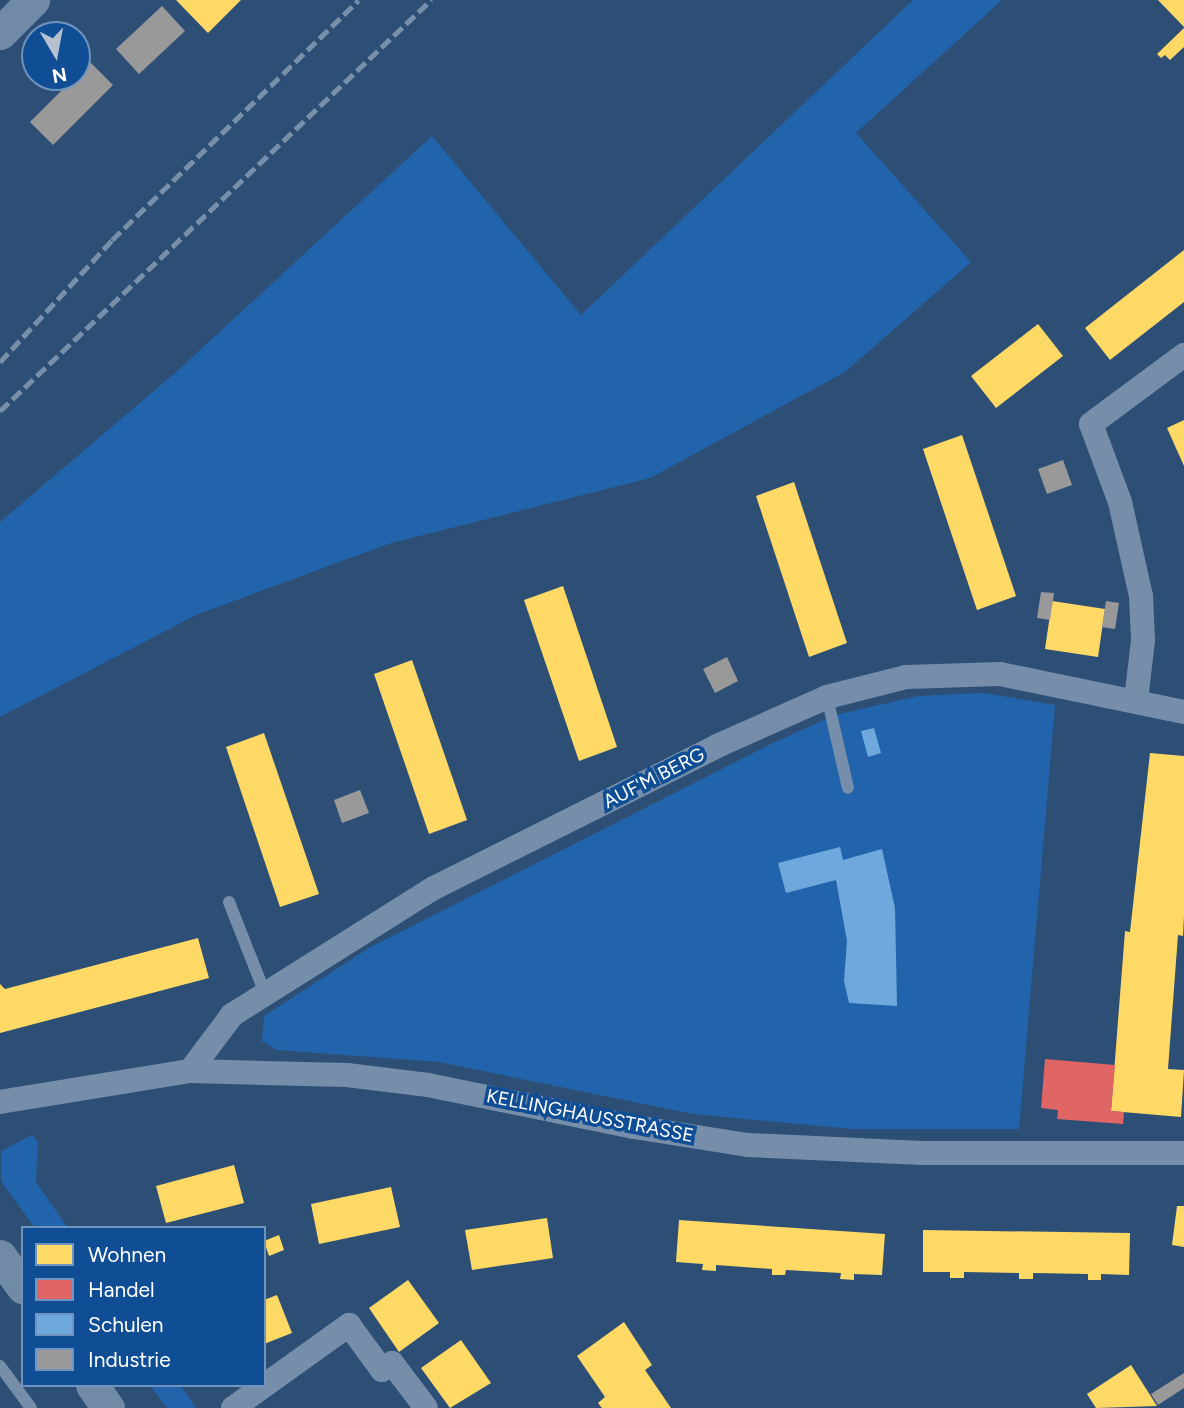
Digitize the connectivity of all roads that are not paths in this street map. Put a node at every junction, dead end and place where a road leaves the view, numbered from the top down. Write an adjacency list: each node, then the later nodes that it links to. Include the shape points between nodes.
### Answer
1 (33, 0): 2 (main road)
2 (0, 33)
3 (1184, 355): 5 (street, via 1091,424 1120,502 1141,596 1143,640)
4 (827, 697): 5 (street, AUF'M BERG, via 906,677 954,673 1000,674); 7 (lane); 9 (street, AUF'M BERG, via 717,746 434,888)
5 (1136, 700): 6 (street, AUF'M BERG)
6 (1184, 712)
7 (848, 788)
8 (229, 901): 9 (lane)
9 (264, 991): 10 (street, AUF'M BERG, via 232,1015)
10 (190, 1071): 11 (street, KELLINGHAUSSTRASSE); 12 (street, KELLINGHAUSSTRASSE, via 346,1075 428,1085 748,1145 922,1153)
11 (0, 1102)
12 (1184, 1153)
13 (0, 1256): 14 (main road)
14 (21, 1285)
15 (0, 1366): 19 (lane)
16 (266, 1384): 22 (street, via 349,1325 382,1370 392,1363)
17 (93, 1387): 20 (main road)
18 (262, 1387): 21 (street)
19 (31, 1408)
20 (108, 1408)
21 (233, 1408)
22 (426, 1408)

